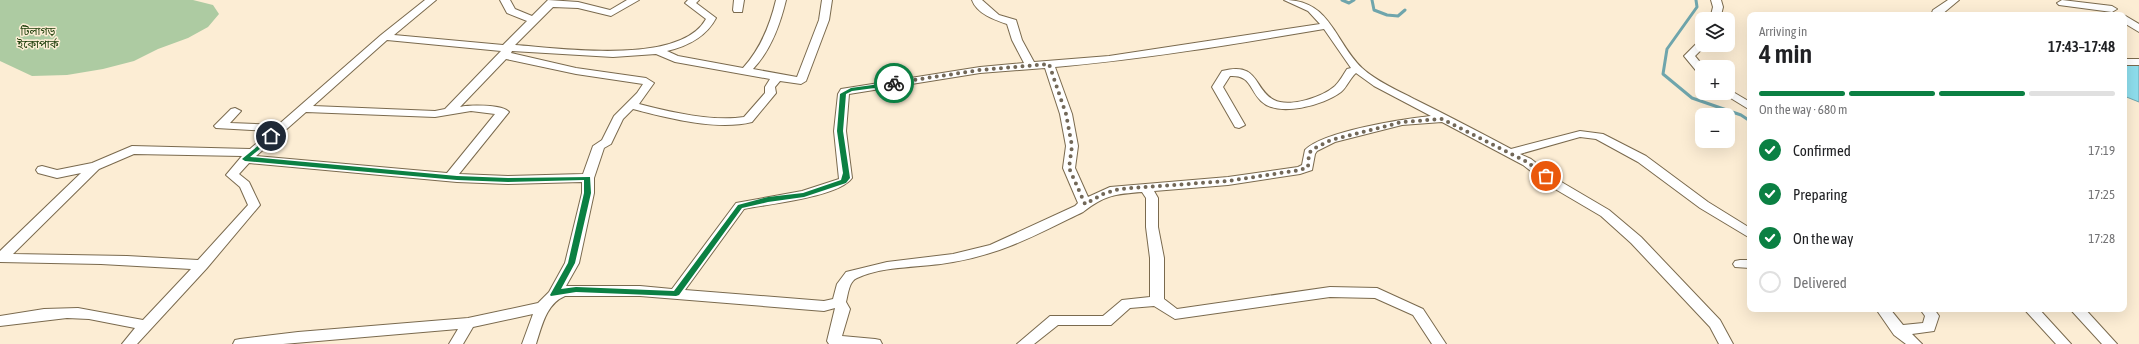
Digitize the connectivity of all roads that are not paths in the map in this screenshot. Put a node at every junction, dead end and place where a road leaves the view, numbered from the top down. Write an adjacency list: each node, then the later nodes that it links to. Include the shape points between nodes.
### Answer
1 (431, 0): 21 (street)
2 (505, 0): 17 (street, via 511,11)
3 (634, 0): 12 (street, via 611,13)
4 (694, 0): 23 (street, via 690,3 710,18 708,25 682,42)
5 (781, 0): 31 (street, via 775,25 756,60)
6 (827, 0): 32 (street, via 824,20 801,81)
7 (977, 0): 29 (street, via 995,17 1012,22 1017,40)
8 (1289, 0): 19 (street, via 1311,9)
9 (1716, 0): 14 (street)
10 (1954, 0): 15 (street)
11 (2101, 0): 16 (street)
12 (552, 2): 17 (street)
13 (2062, 3): 16 (street)
14 (1717, 12)
15 (1937, 12)
16 (2116, 12)
17 (534, 20): 22 (street)
18 (2127, 20): 20 (street)
19 (1326, 26): 28 (street, via 1190,48); 30 (street)
20 (2139, 29)
21 (385, 37): 22 (street); 36 (street)
22 (506, 50): 23 (street, via 617,53); 34 (street, via 576,71 649,83); 38 (street)
23 (656, 50): 31 (street, via 675,59)
24 (1695, 50): 27 (street, via 1689,56)
25 (2127, 62): 26 (street)
26 (2139, 62)
27 (1695, 63)
28 (1049, 64): 29 (street); 49 (street, via 1066,114 1072,146 1069,168)
29 (1030, 65): 53 (street, via 980,70 845,91 840,131 846,173 843,182 804,195 740,206)
30 (1358, 70): 39 (street, via 1378,84); 40 (street, via 1351,71 1335,92 1305,104 1292,105 1274,104 1263,97 1244,74 1226,73 1217,87)
31 (746, 71): 32 (street)
32 (777, 77): 34 (street, via 770,87 771,93 748,120 744,121 729,122 660,113)
33 (1735, 97): 35 (street)
34 (631, 105): 47 (street, via 618,118 607,142 599,146)
35 (1747, 105)
36 (304, 109): 38 (street, via 435,114); 41 (street)
37 (235, 111): 41 (street, via 220,126)
38 (449, 111): 46 (street, via 471,108 503,112)
39 (1442, 119): 42 (street); 48 (street, via 1402,122 1321,144 1309,153 1308,167 1300,170 1228,181)
40 (1239, 125)
41 (280, 128): 43 (street)
42 (1510, 153): 50 (street, via 1580,134 1599,136 1642,159 1704,206); 73 (street, via 1605,213 1636,240 1715,324)
43 (248, 156): 44 (street, via 132,150); 46 (street); 52 (street, via 232,175 245,185 254,205)
44 (95, 166): 45 (street, via 57,174); 51 (street)
45 (42, 170)
46 (450, 177): 47 (street, via 508,180)
47 (588, 178): 54 (street, via 588,193 572,263)
48 (1145, 187): 49 (street, via 1110,191); 55 (street, via 1153,205)
49 (1085, 204): 56 (street, via 993,249 953,258 887,266 851,276 847,278)
50 (1747, 232)
51 (0, 258): 52 (street, via 78,258)
52 (202, 265): 63 (street)
53 (676, 293): 54 (street, via 576,290 563,291); 56 (street, via 824,306)
54 (550, 299): 62 (street, via 542,307); 69 (street, via 536,321)
55 (1157, 300): 71 (street, via 1127,303 1106,321 1055,320); 72 (street, via 1175,314 1330,292 1377,294 1418,312)
56 (838, 302): 70 (street, via 843,309 834,341)
57 (1885, 312): 64 (street)
58 (1929, 312): 64 (street, via 1932,316 1929,327)
59 (2034, 312): 75 (street)
60 (2080, 312): 76 (street)
61 (0, 321): 63 (street, via 24,316 88,314)
62 (468, 323): 65 (street); 68 (street)
63 (146, 325): 66 (street)
64 (1899, 331): 74 (street)
65 (295, 340): 67 (street)
66 (129, 344)
67 (240, 344)
68 (456, 344)
69 (529, 344)
70 (876, 344)
71 (1025, 344)
72 (1439, 344)
73 (1726, 344)
74 (1915, 344)
75 (2064, 344)
76 (2110, 344)

